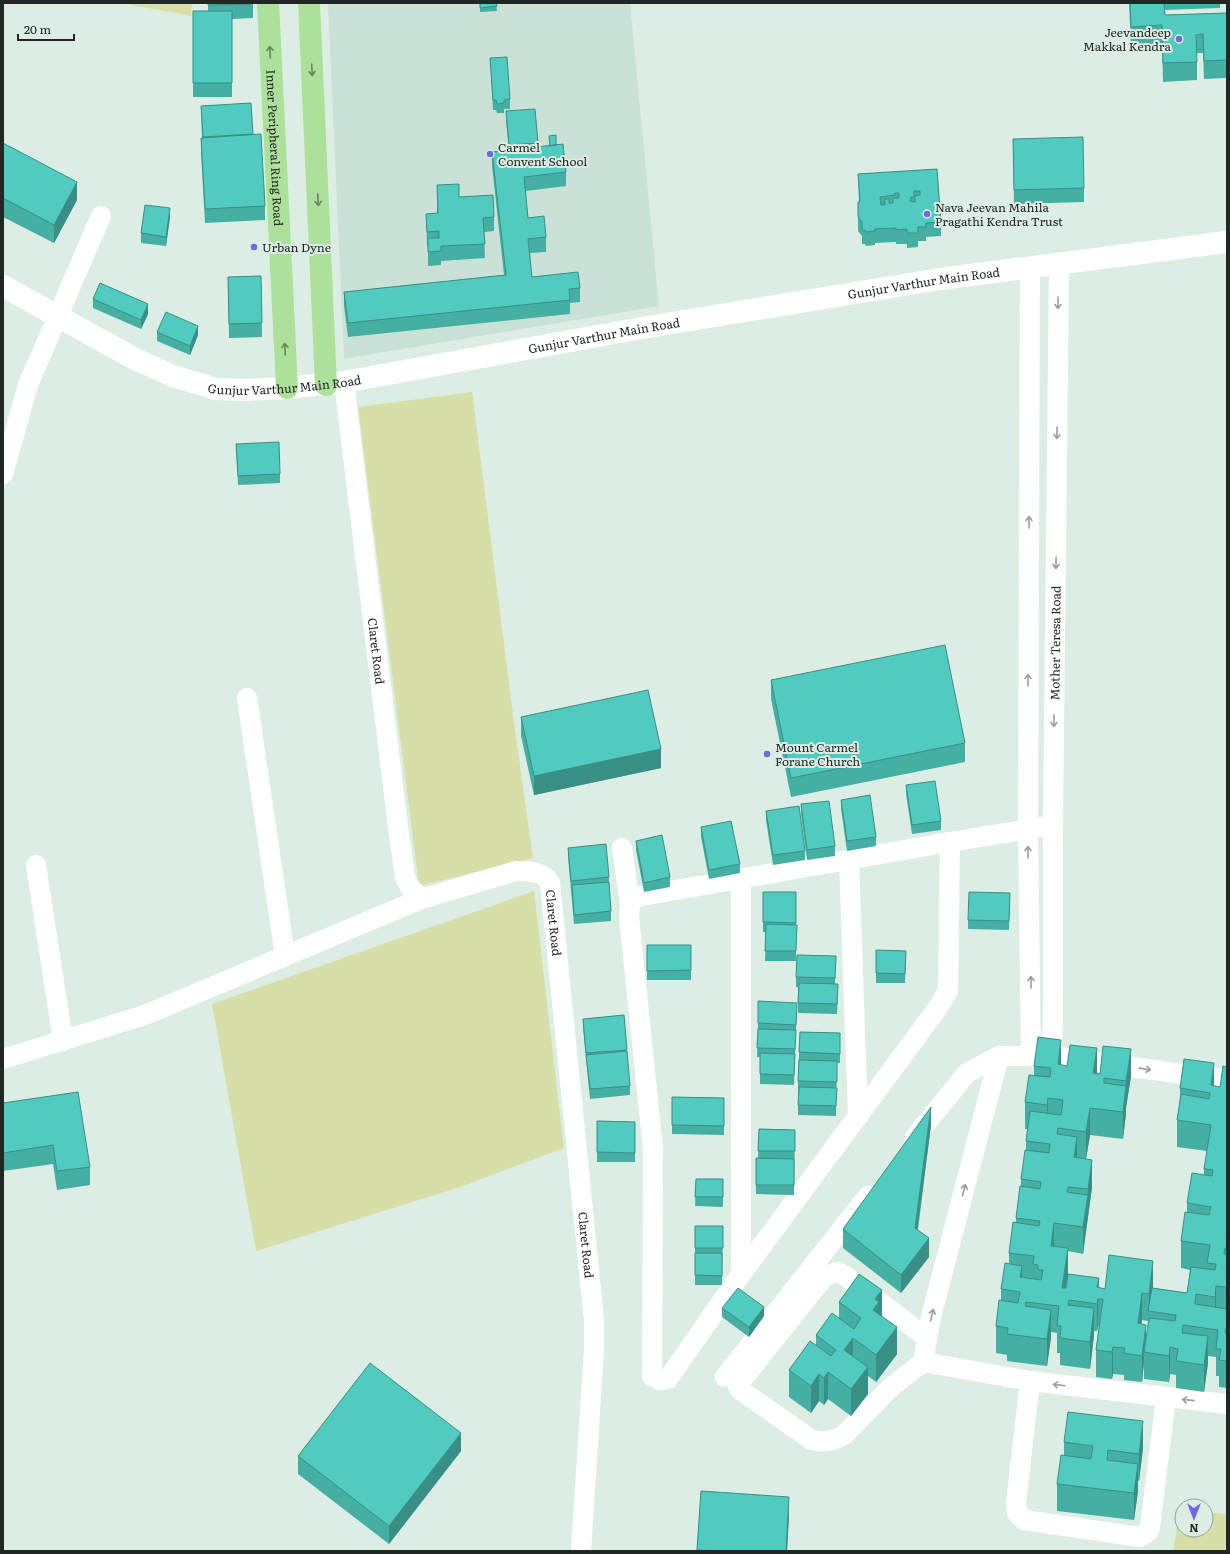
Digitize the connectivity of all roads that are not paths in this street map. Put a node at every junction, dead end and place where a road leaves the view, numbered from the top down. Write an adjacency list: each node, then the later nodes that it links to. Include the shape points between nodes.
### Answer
1 (268, 3): 10 (main road, Inner Peripheral Ring Road, one-way to 1)
2 (309, 3): 9 (main road, one-way to 9)
3 (101, 216): 8 (street)
4 (1227, 242): 5 (main road, Gunjur Varthur Main Road)
5 (1059, 264): 6 (main road, Gunjur Varthur Main Road); 13 (street, Mother Teresa Road, one-way to 13)
6 (1030, 267): 9 (main road, Gunjur Varthur Main Road, via 940,279 698,319); 14 (street, one-way to 6)
7 (3, 286): 8 (main road, Gunjur Varthur Main Road)
8 (58, 317): 10 (main road, Gunjur Varthur Main Road, via 135,359 173,376 216,389); 11 (street, via 28,385)
9 (335, 383): 10 (main road, Gunjur Varthur Main Road); 20 (street, Claret Road, via 405,877)
10 (287, 388)
11 (3, 474)
12 (247, 698): 22 (street)
13 (1053, 825): 14 (street); 26 (street, Mother Teresa Road)
14 (1028, 829): 15 (street); 24 (street, one-way to 14)
15 (950, 842): 17 (street); 29 (street, via 948,991)
16 (622, 848): 21 (street)
17 (849, 860): 19 (street); 29 (street)
18 (36, 865): 23 (street)
19 (741, 879): 21 (street, via 636,897); 32 (street)
20 (420, 899): 22 (street); 39 (street, Claret Road, via 516,871 541,874 550,883 594,1327)
21 (630, 904): 32 (street, via 629,918 654,1149 652,1376 660,1380 668,1379)
22 (285, 956): 23 (street, via 145,1015)
23 (63, 1041): 27 (street)
24 (1031, 1055): 25 (street); 26 (street)
25 (999, 1056): 30 (street, via 967,1073); 33 (street, one-way to 25)
26 (1051, 1056): 28 (street, one-way to 28)
27 (3, 1059)
28 (1227, 1080)
29 (858, 1117): 32 (street)
30 (902, 1154)
31 (877, 1184): 35 (street)
32 (741, 1274)
33 (927, 1338): 34 (street); 34 (street, via 837,1272 824,1277 738,1386 740,1390 812,1440 825,1443 844,1435 890,1388)
34 (923, 1362): 36 (street)
35 (725, 1377)
36 (1030, 1381): 37 (street, one-way to 36); 37 (street, via 1016,1503 1018,1513 1024,1520 1140,1538 1150,1527)
37 (1166, 1398): 38 (street, one-way to 37)
38 (1227, 1404)
39 (581, 1551)

